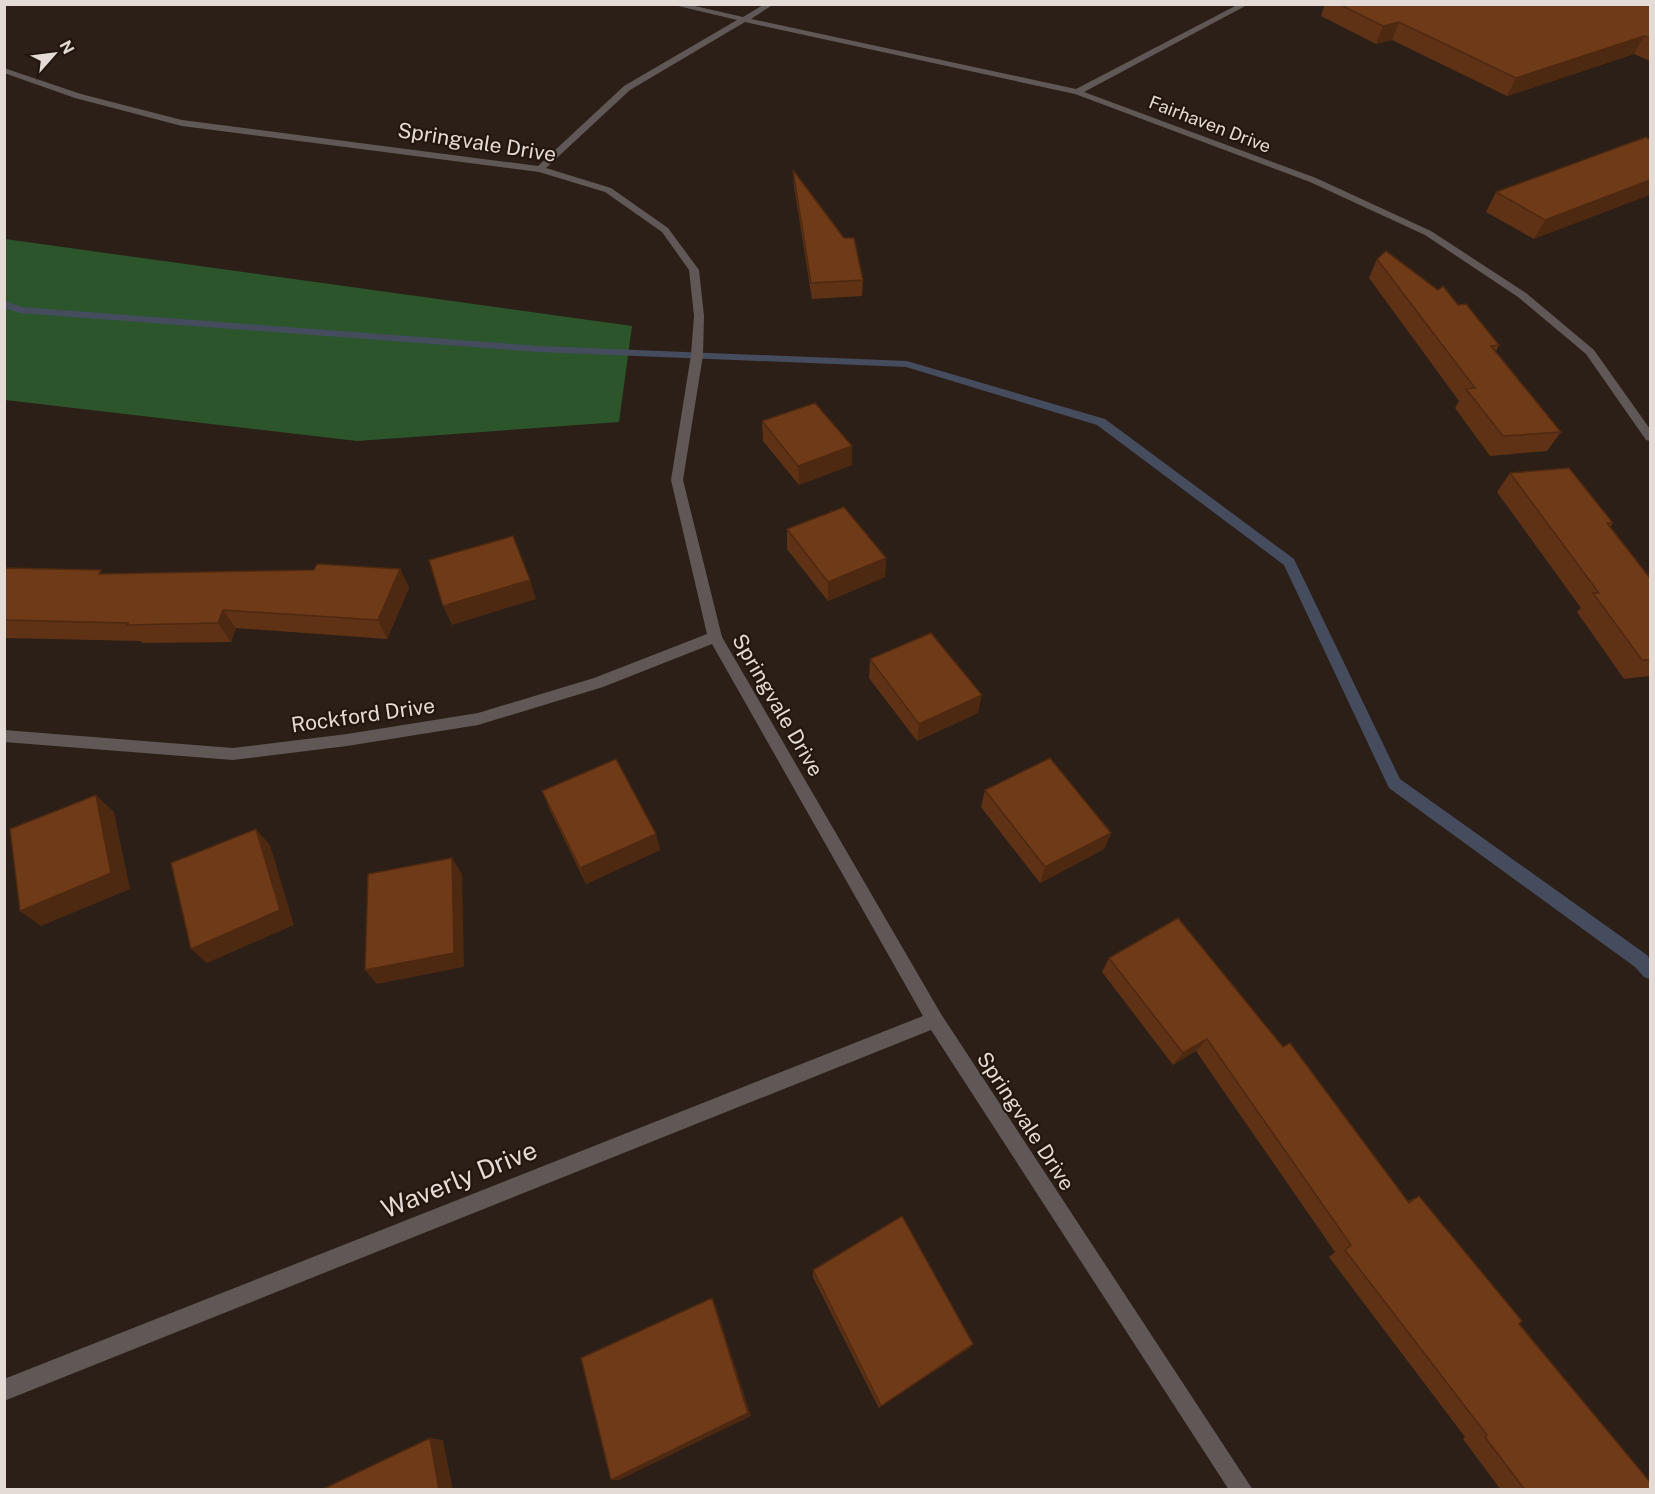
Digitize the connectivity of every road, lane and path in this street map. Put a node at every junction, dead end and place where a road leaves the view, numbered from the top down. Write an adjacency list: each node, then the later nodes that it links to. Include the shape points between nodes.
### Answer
1 (673, 4): 4 (street, Fairhaven Drive)
2 (771, 4): 4 (street)
3 (1246, 4): 6 (street)
4 (744, 19): 6 (street, Fairhaven Drive); 7 (street, via 627,88)
5 (4, 70): 7 (street, Springvale Drive, via 78,96 182,123)
6 (1077, 92): 8 (street, Fairhaven Drive, via 1313,180 1428,233 1522,295 1590,352)
7 (540, 169): 9 (street, Springvale Drive, via 608,190 665,230 694,270 699,316 697,355 676,480)
8 (1650, 437)
9 (715, 637): 10 (street, Rockford Drive, via 598,682 478,719 347,740 233,754); 11 (street, Springvale Drive)
10 (4, 736)
11 (935, 1020): 12 (street, Waverly Drive); 13 (street, Springvale Drive)
12 (4, 1390)
13 (1242, 1490)

